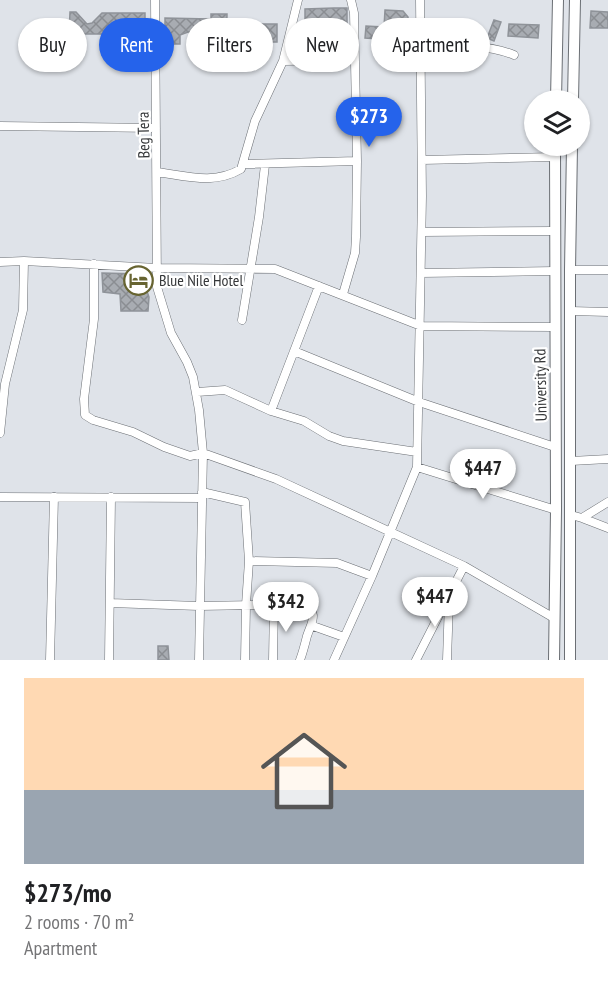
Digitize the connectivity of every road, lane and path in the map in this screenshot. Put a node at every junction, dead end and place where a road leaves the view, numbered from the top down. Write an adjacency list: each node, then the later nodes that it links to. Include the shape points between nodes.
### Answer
1 (154, 0): 17 (street, Beg Tera)
2 (298, 0): 11 (street)
3 (351, 0): 7 (street)
4 (420, 0): 8 (street)
5 (558, 0): 14 (street)
6 (575, 0): 15 (street)
7 (354, 18)
8 (420, 18)
9 (490, 48): 10 (street)
10 (514, 55)
11 (283, 62): 23 (street, via 255,121)
12 (354, 72): 22 (street)
13 (421, 72): 21 (street)
14 (556, 90)
15 (573, 90)
16 (0, 126): 17 (street)
17 (156, 128): 25 (street, Beg Tera)
18 (524, 153): 21 (street)
19 (555, 156): 26 (street, University Rd)
20 (572, 156): 33 (street, University Rd)
21 (422, 160): 27 (street)
22 (357, 162): 24 (street); 38 (street, via 355,253)
23 (244, 164): 24 (street); 25 (street, via 233,174 217,179)
24 (266, 165): 32 (street)
25 (157, 172): 31 (street, Beg Tera)
26 (554, 231): 27 (street); 35 (street, University Rd)
27 (422, 232): 36 (street)
28 (24, 261): 29 (street); 30 (street); 48 (street, via 23,310 5,384)
29 (0, 262)
30 (94, 264): 31 (street); 51 (street, via 94,319 85,415 190,456)
31 (157, 268): 32 (street); 45 (street, Beg Tera, via 161,305)
32 (250, 270): 37 (street, via 275,269); 41 (street)
33 (570, 270): 34 (street); 35 (street); 39 (street, University Rd)
34 (608, 270)
35 (555, 271): 36 (street); 43 (street, University Rd)
36 (422, 273): 42 (street)
37 (319, 286): 38 (street); 44 (street)
38 (343, 294): 42 (street)
39 (571, 311): 40 (street); 53 (street, University Rd)
40 (608, 312)
41 (242, 320)
42 (421, 326): 43 (street); 46 (street)
43 (554, 327): 49 (street, University Rd)
44 (294, 351): 46 (street); 47 (street)
45 (196, 392): 47 (street, via 225,390); 51 (street, Beg Tera)
46 (419, 402): 49 (street); 50 (street)
47 (271, 411): 50 (street, via 304,421 343,441)
48 (0, 433)
49 (555, 447): 60 (street, University Rd)
50 (417, 452): 54 (street)
51 (203, 453): 55 (street, Beg Tera); 63 (street, via 276,479)
52 (608, 459): 53 (street)
53 (571, 460): 61 (street, University Rd)
54 (417, 466): 60 (street); 63 (street)
55 (202, 495): 58 (street); 64 (street, via 245,502); 71 (street, Beg Tera)
56 (0, 496): 57 (street)
57 (54, 497): 58 (street); 75 (street)
58 (111, 497): 68 (street)
59 (608, 502): 61 (street)
60 (556, 510): 61 (street); 72 (street, University Rd)
61 (577, 516): 62 (street); 85 (street, University Rd)
62 (608, 528)
63 (391, 530): 65 (street); 66 (street)
64 (249, 561): 66 (street, via 338,563); 70 (street)
65 (464, 566): 67 (street); 72 (street)
66 (372, 576): 74 (street)
67 (449, 596): 82 (street); 83 (street)
68 (110, 603): 71 (street); 76 (street)
69 (274, 604): 70 (street); 73 (street, via 309,607 314,614); 79 (street)
70 (246, 605): 71 (street); 78 (street)
71 (199, 606): 77 (street, Beg Tera)
72 (554, 618): 84 (street, University Rd)
73 (313, 626): 74 (street); 80 (street)
74 (344, 637): 81 (street)
75 (50, 660)
76 (109, 660)
77 (199, 660)
78 (245, 660)
79 (273, 660)
80 (300, 660)
81 (334, 660)
82 (418, 660)
83 (447, 660)
84 (554, 660)
85 (570, 660)

